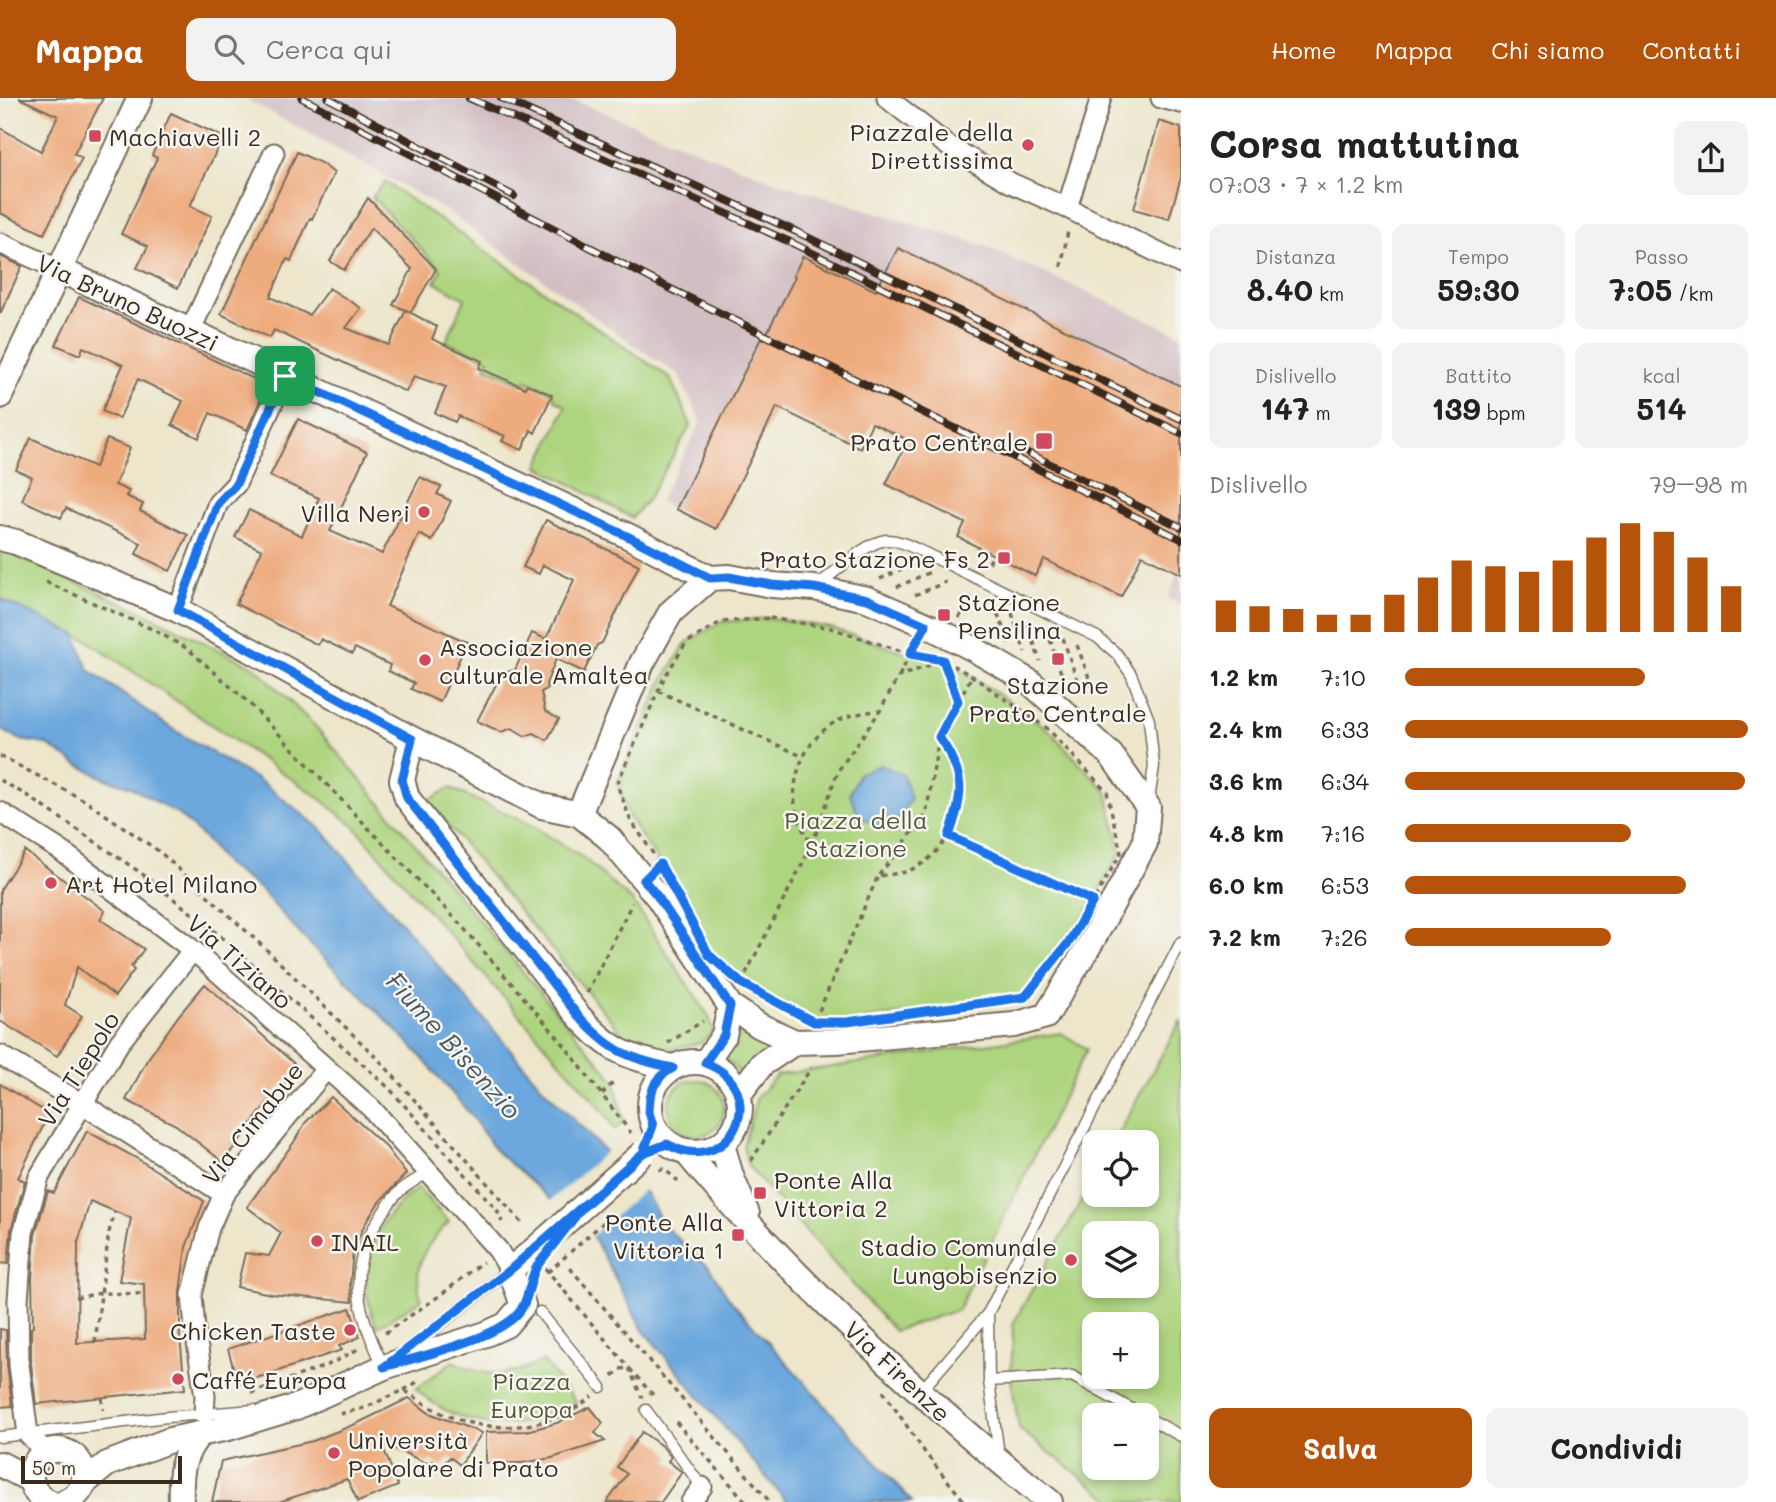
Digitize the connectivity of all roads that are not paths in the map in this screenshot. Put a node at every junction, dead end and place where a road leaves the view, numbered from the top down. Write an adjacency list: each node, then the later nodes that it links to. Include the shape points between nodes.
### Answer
1 (140, 98): 10 (street)
2 (887, 98): 7 (street, via 947,145 1011,183)
3 (1101, 98): 7 (street)
4 (1161, 98): 5 (street)
5 (1181, 103)
6 (274, 153): 11 (street)
7 (1067, 208): 9 (street)
8 (0, 243): 10 (street, Via Bruno Buozzi)
9 (1181, 264)
10 (60, 270): 11 (street, Via Bruno Buozzi); 13 (street)
11 (190, 331): 12 (street, Via Bruno Buozzi)
12 (285, 376): 15 (street, Via Bruno Buozzi); 17 (street, via 236,484 218,503)
13 (0, 396)
14 (0, 538): 17 (street)
15 (710, 578): 16 (street); 21 (street, via 671,612 648,653)
16 (814, 588): 19 (street, via 867,599 972,648 1030,682 1111,755); 19 (lane, via 873,544 887,540 927,554 1097,637 1131,674 1149,720 1154,766)
17 (178, 610): 18 (street)
18 (412, 739): 21 (street, via 542,806); 27 (street, via 402,780 407,798 576,1013 612,1048 638,1060)
19 (1148, 807): 25 (street, via 1145,842 1094,939 1046,1016 1014,1025)
20 (0, 812): 23 (street, Via Tiziano, via 60,850)
21 (579, 814): 24 (street, via 652,872 658,897)
22 (1181, 942): 40 (lane)
23 (193, 950): 29 (street, Via Tiziano); 31 (street, Via Tiepolo, via 119,1043)
24 (720, 1011): 25 (street); 28 (street, via 724,1035)
25 (795, 1042): 30 (street, via 762,1064)
26 (0, 1055): 31 (street)
27 (668, 1057): 28 (street, via 683,1063); 32 (street, via 650,1098)
28 (705, 1063): 30 (street, via 726,1074)
29 (326, 1069): 34 (street, Via Tiziano, via 371,1108); 35 (street, Via Cimabue)
30 (738, 1094): 33 (street, via 738,1122)
31 (84, 1105): 35 (street); 49 (street, Via Tiepolo, via 39,1177 23,1233 19,1365)
32 (656, 1142): 33 (street, via 711,1150); 36 (street, bridge); 37 (street, Via Firenze, via 714,1187)
33 (722, 1144): 37 (street, Via Firenze)
34 (427, 1173): 38 (street); 41 (lane, via 399,1192 366,1238 359,1262 361,1311)
35 (224, 1195): 47 (street, Via Cimabue, via 209,1228 192,1295 205,1396)
36 (581, 1209): 38 (street, bridge, via 533,1251); 39 (street, via 533,1273)
37 (755, 1230): 44 (street, Via Firenze)
38 (504, 1260): 39 (street); 41 (lane)
39 (532, 1309): 41 (street, via 494,1331); 43 (lane)
40 (988, 1313): 42 (lane); 44 (lane)
41 (384, 1367): 47 (street, via 296,1407 228,1428)
42 (989, 1381): 45 (lane, via 1072,1376); 53 (lane)
43 (601, 1387)
44 (920, 1393): 53 (street, Via Firenze)
45 (1121, 1403)
46 (646, 1410): 57 (lane)
47 (202, 1424): 52 (lane); 55 (street, via 107,1464); 59 (street, via 180,1471)
48 (1159, 1424): 50 (lane)
49 (28, 1434): 51 (lane); 52 (street)
50 (1181, 1436)
51 (0, 1437)
52 (59, 1441): 55 (street, via 82,1465); 56 (street, via 34,1464)
53 (1000, 1462): 60 (street, Via Firenze)
54 (0, 1464): 56 (street)
55 (84, 1483): 58 (street, via 77,1495)
56 (38, 1494)
57 (697, 1494)
58 (65, 1502)
59 (181, 1502)
60 (1050, 1502)

